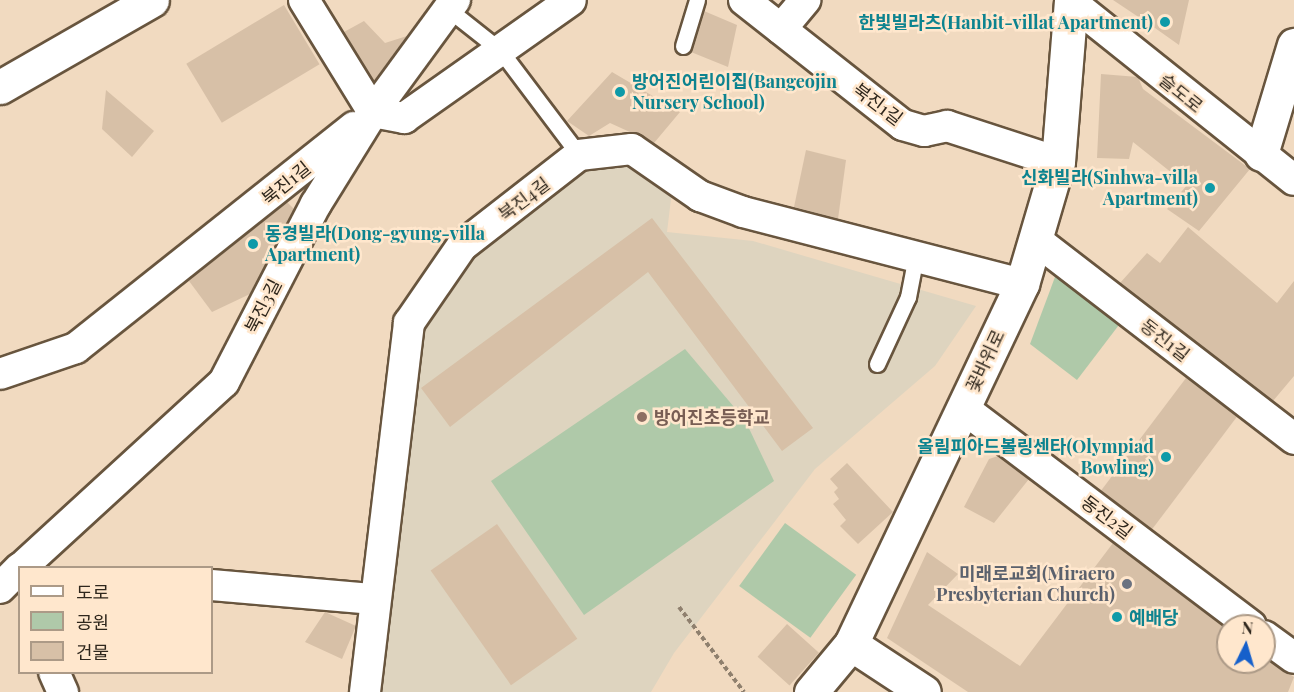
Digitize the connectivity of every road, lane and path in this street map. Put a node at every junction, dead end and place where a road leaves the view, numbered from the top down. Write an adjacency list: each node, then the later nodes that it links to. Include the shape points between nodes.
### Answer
1 (152, 0): 13 (street)
2 (304, 0): 14 (street)
3 (571, 0): 12 (street)
4 (697, 0): 11 (lane)
5 (744, 0): 9 (street, 북진1길)
6 (805, 0): 9 (street)
7 (1071, 1): 16 (street, 슬도로); 17 (street, 꽃바위로)
8 (452, 5): 12 (lane); 14 (street, 북진3길)
9 (781, 29): 17 (street, 북진1길, via 903,125 924,131 947,126)
10 (1294, 45): 16 (street)
11 (684, 46)
12 (500, 50): 14 (street, via 404,118); 15 (lane)
13 (0, 87)
14 (373, 112): 23 (street, 북진1길, via 76,348); 26 (street, 북진3길, via 316,204 224,382)
15 (579, 154): 20 (street, via 632,149 700,196); 30 (street, 북진4길, via 462,246 409,323)
16 (1261, 154): 18 (street, 슬도로)
17 (1058, 162): 19 (street, 꽃바위로)
18 (1294, 180)
19 (1036, 240): 21 (street, 꽃바위로); 25 (street, 동진1길)
20 (916, 256): 21 (street); 22 (lane, via 908,297)
21 (1022, 284): 24 (street, 꽃바위로)
22 (877, 364)
23 (0, 374)
24 (963, 408): 32 (street, 동진2길); 33 (street, 꽃바위로)
25 (1294, 439)
26 (22, 566)
27 (18, 570): 29 (street, 북진3길)
28 (213, 585): 30 (street)
29 (0, 588)
30 (373, 599): 38 (street, 북진4길)
31 (679, 607): 39 (path)
32 (1235, 614)
33 (851, 644): 40 (street, 꽃바위로); 41 (street)
34 (1276, 645): 35 (street)
35 (1294, 658)
36 (55, 674): 37 (street)
37 (63, 692)
38 (365, 692)
39 (744, 692)
40 (811, 692)
41 (924, 692)

